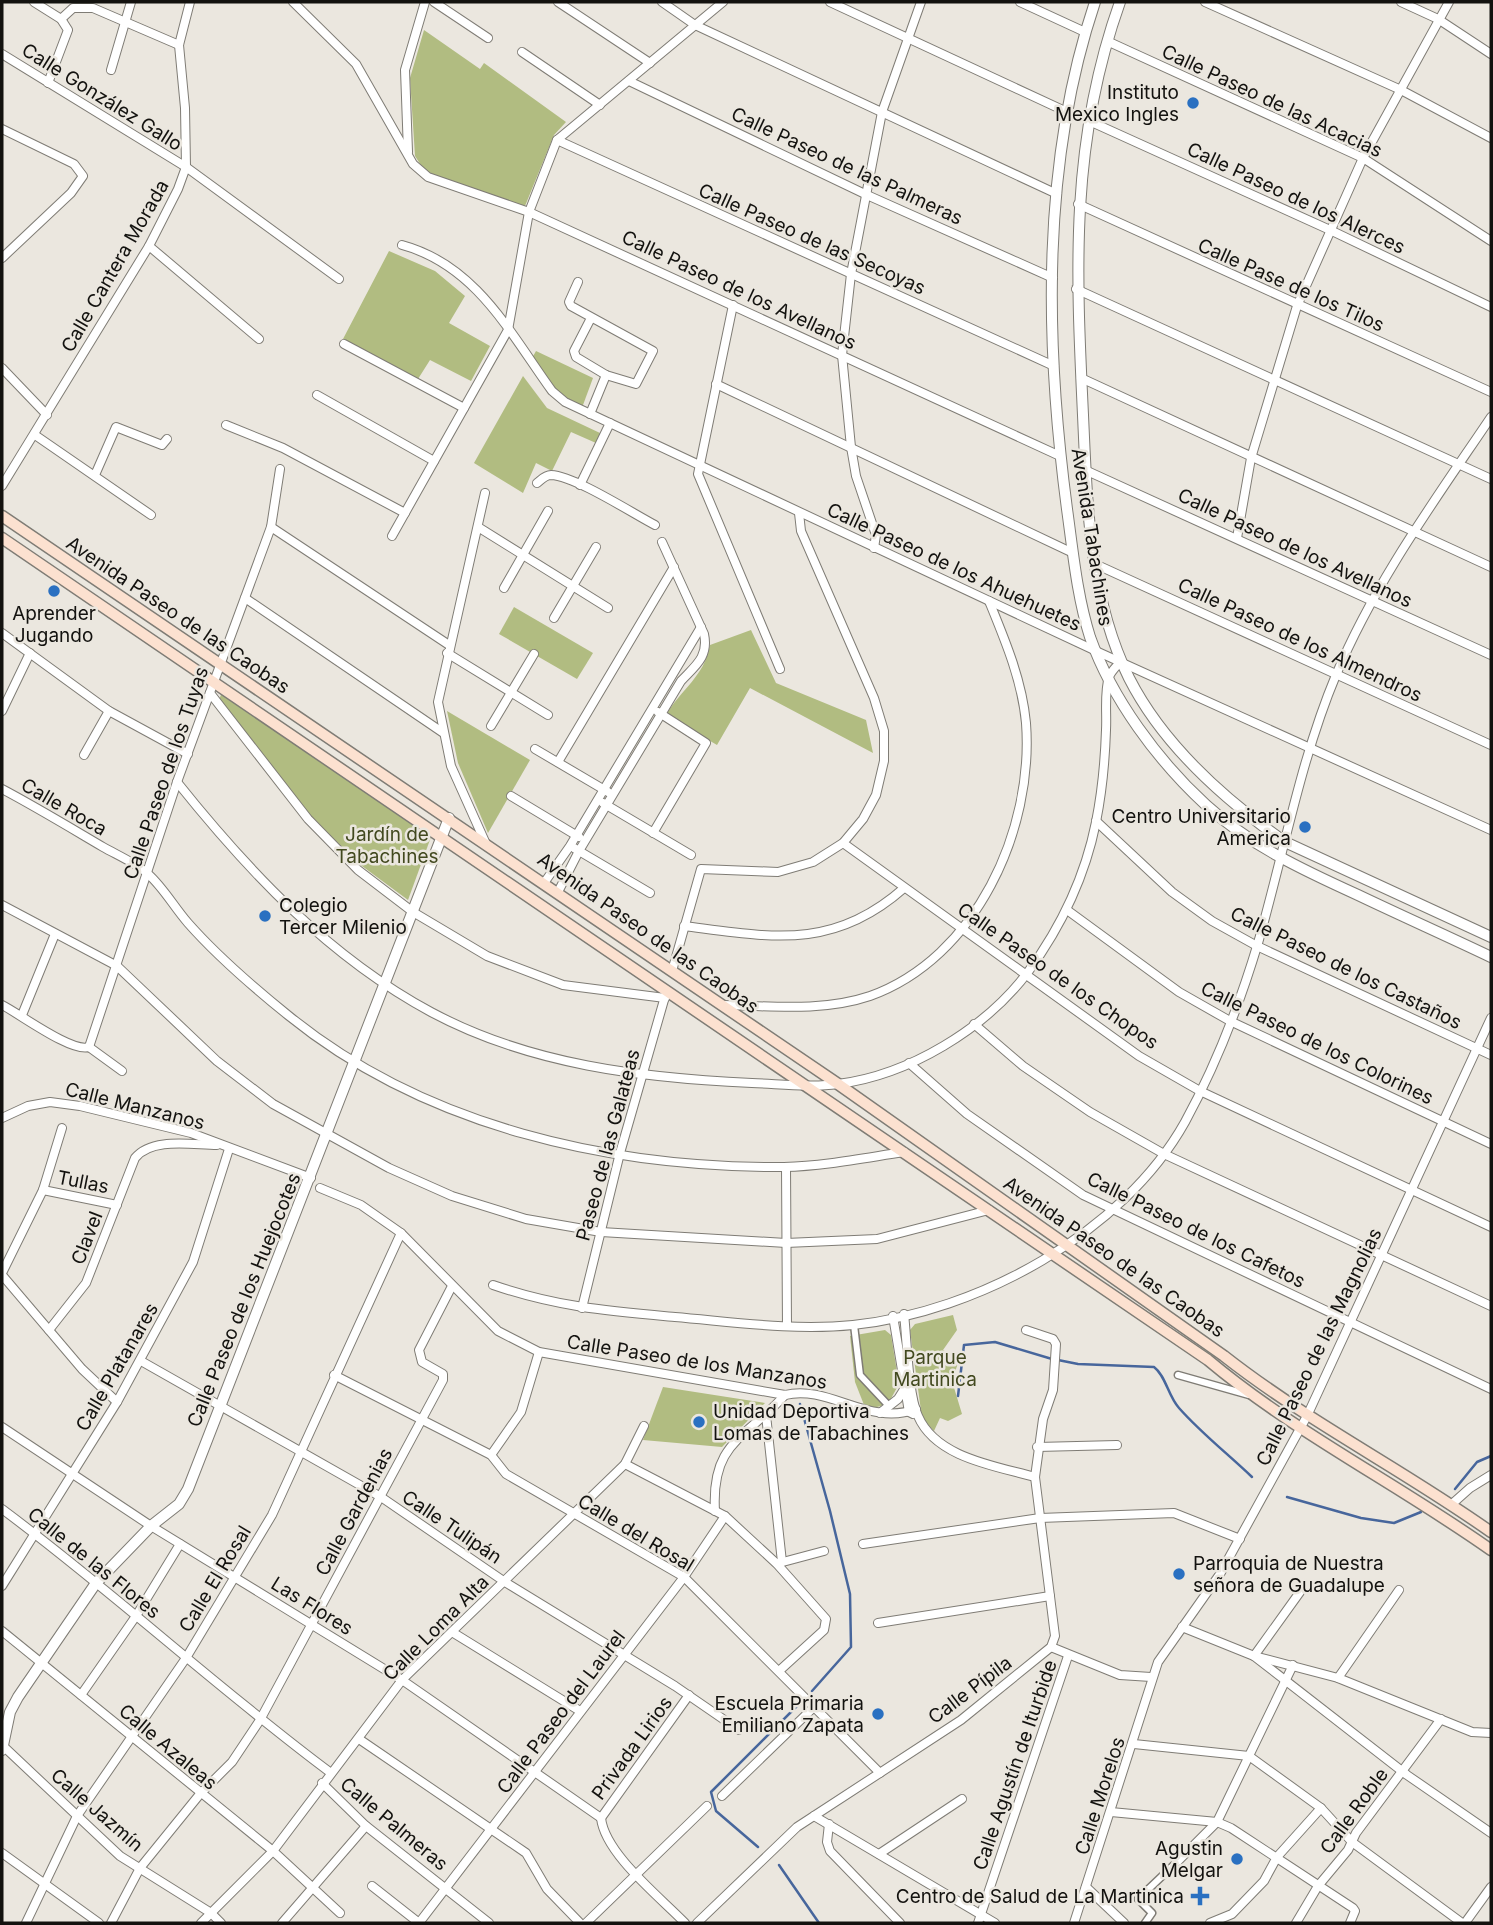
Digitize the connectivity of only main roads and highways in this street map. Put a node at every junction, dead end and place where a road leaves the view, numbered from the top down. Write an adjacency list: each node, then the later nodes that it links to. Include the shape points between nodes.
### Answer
1 (2, 516): 3 (main road, Avenida Paseo de las Caobas, via 486,844 560,888)
2 (2, 538): 4 (main road, Avenida Paseo de las Caobas, via 212,688)
3 (618, 934): 4 (main road); 5 (main road, Avenida Paseo de las Caobas, via 1267,1389)
4 (607, 951): 6 (main road, Avenida Paseo de las Caobas, via 1208,1360 1251,1396)
5 (1440, 1496): 6 (main road); 7 (main road, Avenida Paseo de las Caobas)
6 (1432, 1508): 8 (main road, Avenida Paseo de las Caobas)
7 (1491, 1532)
8 (1491, 1550)

